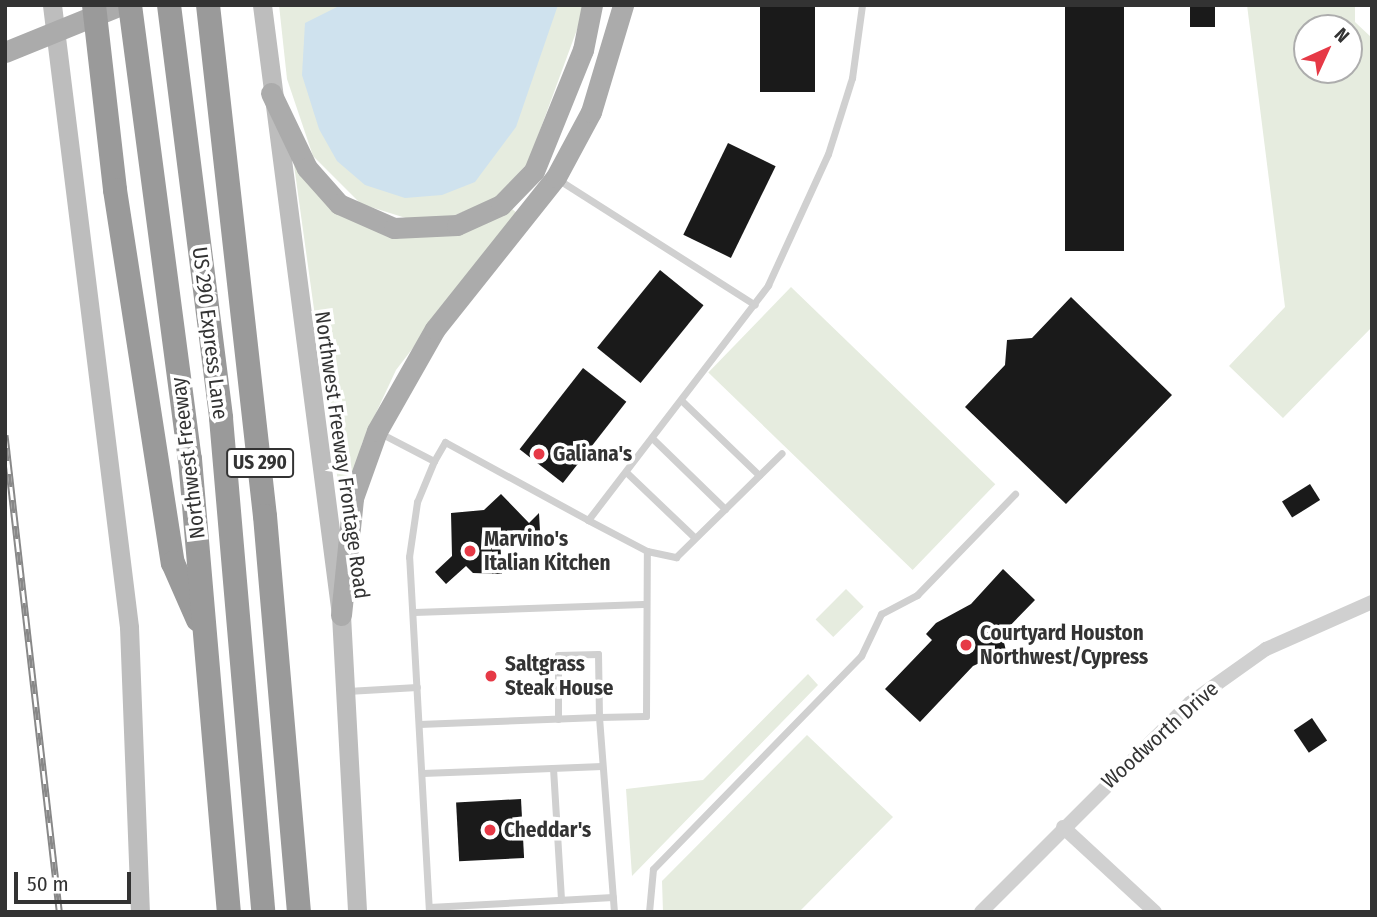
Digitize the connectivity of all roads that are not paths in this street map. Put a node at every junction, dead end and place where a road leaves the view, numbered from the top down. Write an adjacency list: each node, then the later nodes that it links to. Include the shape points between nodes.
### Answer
1 (52, 5): 11 (main road)
2 (94, 5): 32 (highway, via 115,190 173,563)
3 (121, 5): 11 (main road)
4 (130, 5): 32 (highway, Northwest Freeway)
5 (169, 5): 47 (highway, US 290 Express Lane, via 221,418)
6 (208, 5): 48 (highway, US 290, via 265,516)
7 (262, 5): 13 (main road, Northwest Freeway Frontage Road)
8 (592, 5): 13 (main road, via 542,157 507,200 457,225 394,228 339,204 307,168)
9 (623, 5): 14 (main road, via 591,112)
10 (862, 5): 15 (lane, via 852,78 828,155)
11 (63, 29): 12 (main road); 45 (main road, via 129,627)
12 (5, 52)
13 (271, 93): 31 (main road, Northwest Freeway Frontage Road)
14 (556, 177): 15 (lane); 17 (main road, via 435,329)
15 (755, 305): 16 (lane)
16 (682, 401): 18 (lane); 22 (lane)
17 (377, 431): 20 (lane); 31 (main road, via 353,498)
18 (652, 438): 21 (lane); 24 (lane)
19 (782, 453): 22 (lane)
20 (433, 461): 25 (lane, via 444,442); 30 (lane, via 417,502 409,557)
21 (626, 472): 25 (lane); 26 (lane)
22 (759, 475): 24 (lane)
23 (1015, 494): 51 (lane, via 917,595 881,614 861,656 653,869)
24 (725, 509): 26 (lane)
25 (588, 520): 27 (lane)
26 (695, 538): 27 (lane, via 676,557)
27 (647, 551): 29 (lane)
28 (1372, 603): 41 (street, Woodworth Drive, via 1308,627 1223,678)
29 (643, 604): 30 (lane); 35 (lane, via 646,716)
30 (414, 612): 33 (lane)
31 (341, 615): 34 (main road, Northwest Freeway Frontage Road)
32 (207, 641): 46 (highway, Northwest Freeway)
33 (417, 687): 34 (lane); 37 (lane)
34 (343, 692): 49 (main road, Northwest Freeway Frontage Road)
35 (600, 717): 36 (lane); 36 (lane, via 598,654 558,655); 38 (lane)
36 (558, 719): 37 (lane)
37 (419, 724): 40 (lane)
38 (602, 766): 39 (lane); 42 (lane)
39 (553, 768): 40 (lane); 43 (lane)
40 (422, 773): 44 (lane)
41 (1063, 827): 52 (street, Woodworth Drive); 53 (street)
42 (613, 897): 43 (lane); 50 (lane)
43 (561, 900): 44 (lane)
44 (429, 910)
45 (139, 912)
46 (229, 912)
47 (263, 912)
48 (299, 912)
49 (357, 912)
50 (614, 912)
51 (649, 912)
52 (981, 912)
53 (1155, 912)

